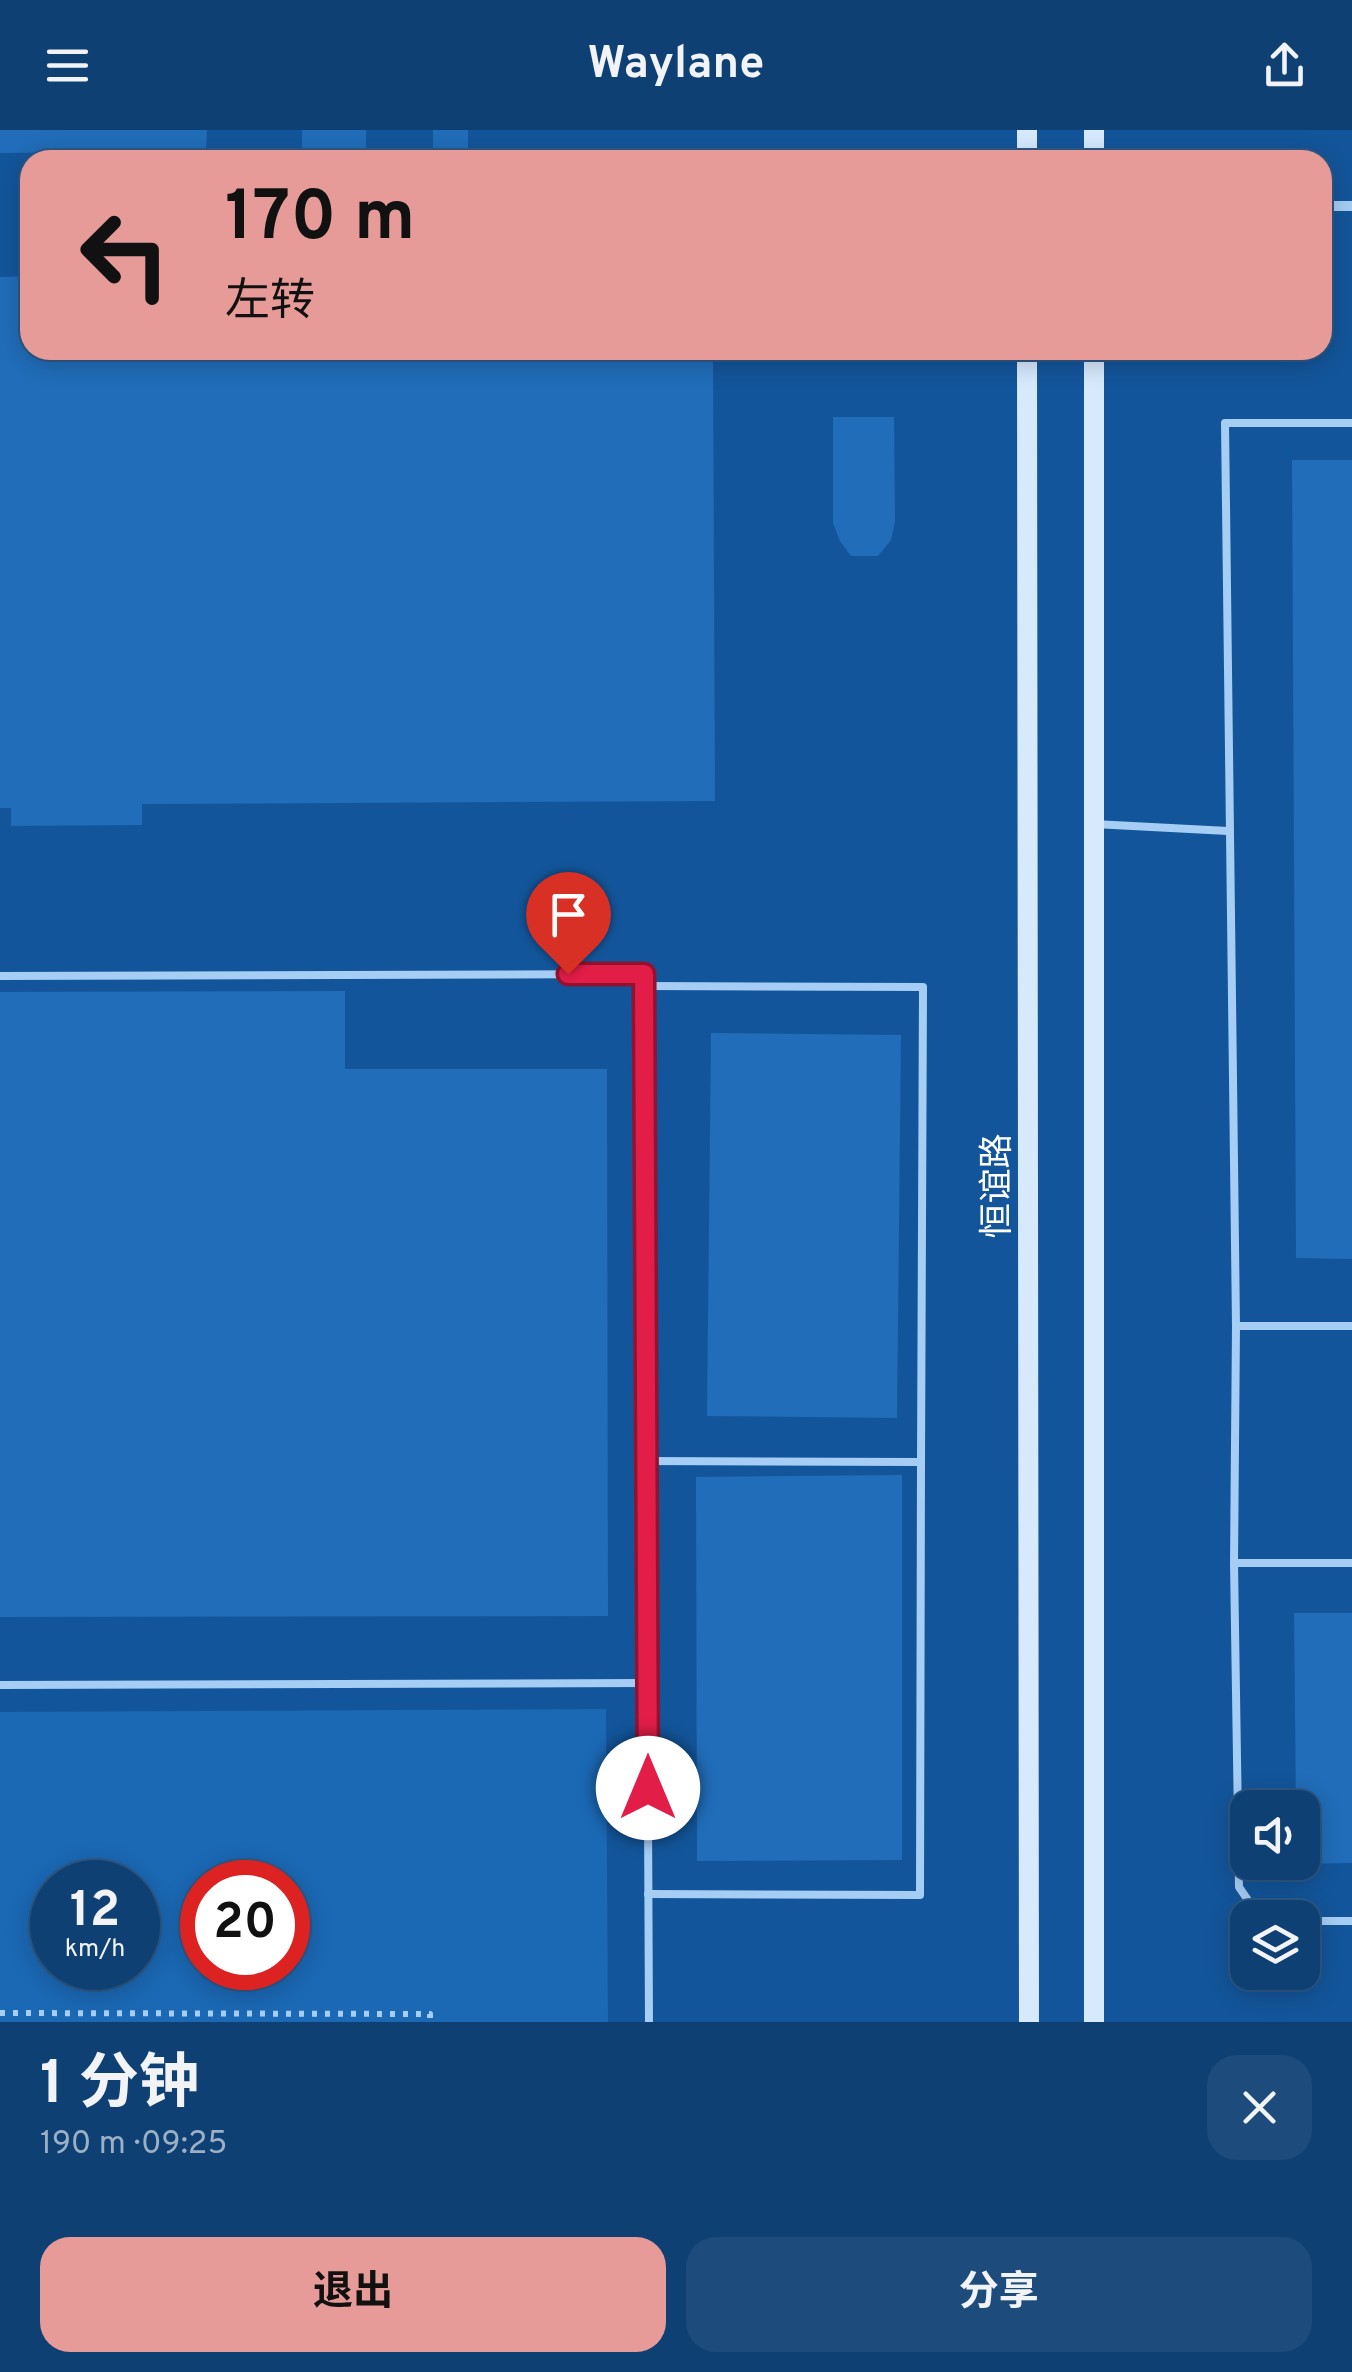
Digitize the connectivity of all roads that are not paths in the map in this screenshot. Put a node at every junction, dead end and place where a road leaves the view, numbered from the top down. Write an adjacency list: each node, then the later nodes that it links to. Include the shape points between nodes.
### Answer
1 (1027, 360): 21 (main road, 恒谊路)
2 (1094, 360): 4 (main road)
3 (1352, 423): 5 (lane, via 1225,423)
4 (1094, 824): 5 (lane); 22 (main road)
5 (1228, 831): 8 (lane)
6 (0, 976): 7 (lane, via 644,974)
7 (644, 986): 10 (lane); 11 (lane, via 923,987)
8 (1236, 1326): 9 (lane); 12 (lane)
9 (1352, 1326)
10 (646, 1461): 11 (lane); 14 (lane)
11 (921, 1462): 16 (lane, via 920,1895)
12 (1234, 1563): 13 (lane); 17 (lane, via 1239,1887)
13 (1352, 1563)
14 (647, 1683): 15 (lane); 16 (lane)
15 (0, 1685)
16 (648, 1894): 20 (lane)
17 (1248, 1900)
18 (1320, 1921): 19 (lane)
19 (1352, 1921)
20 (648, 2022)
21 (1029, 2022)
22 (1094, 2022)

